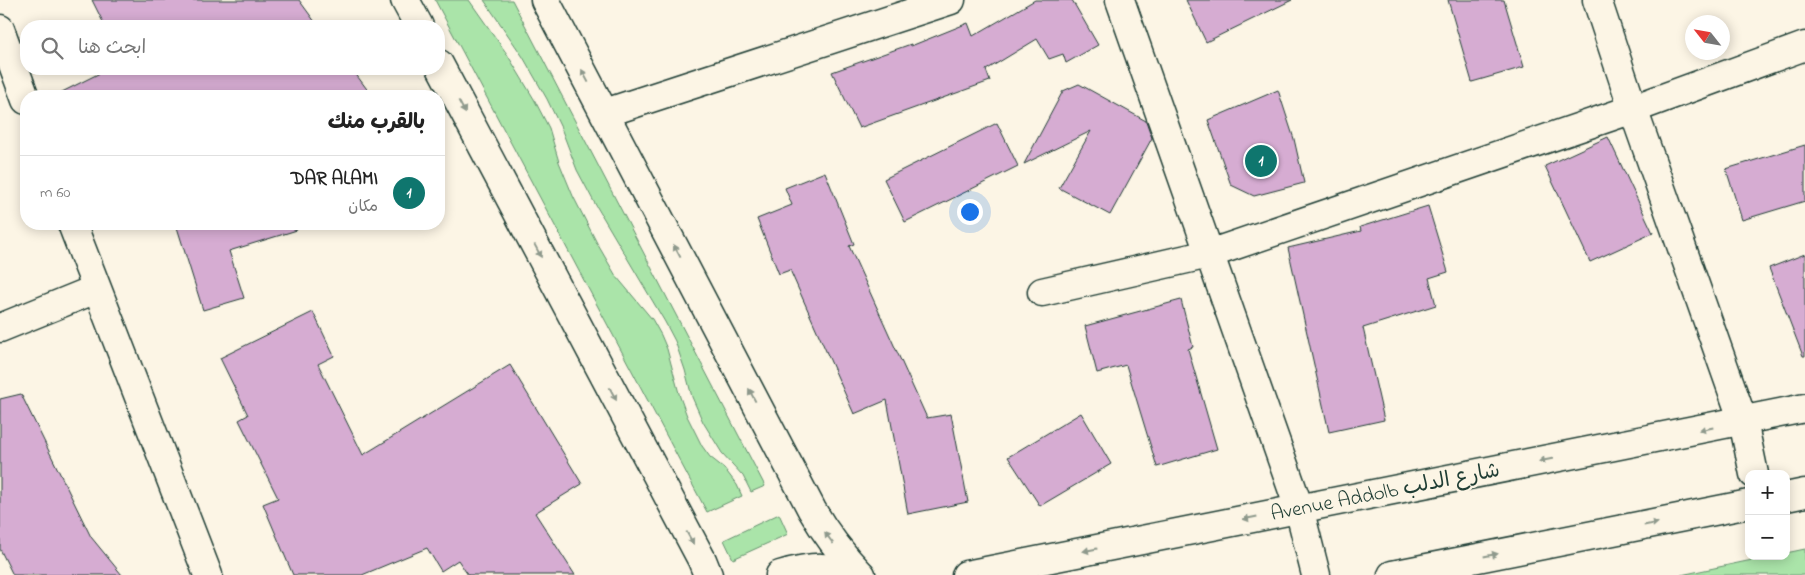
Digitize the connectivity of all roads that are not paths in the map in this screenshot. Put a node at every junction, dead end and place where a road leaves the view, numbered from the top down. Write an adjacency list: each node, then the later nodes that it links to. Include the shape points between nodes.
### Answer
1 (405, 0): 6 (street)
2 (545, 0): 12 (street, one-way to 2)
3 (951, 0): 12 (street)
4 (1120, 0): 14 (street)
5 (1597, 0): 11 (street)
6 (416, 20)
7 (0, 29): 10 (street)
8 (1805, 46): 11 (street)
9 (445, 75): 26 (street, one-way to 26)
10 (22, 90)
11 (1633, 109): 14 (street); 19 (street)
12 (604, 112): 28 (street, one-way to 12, via 826,534 812,510)
13 (74, 230): 15 (street)
14 (1209, 254): 16 (street); 24 (street)
15 (96, 289): 17 (street); 25 (street)
16 (1042, 292)
17 (0, 328)
18 (1805, 408): 19 (street, Avenue Addolb شارع الدلب)
19 (1743, 421): 20 (street); 24 (street, Avenue Addolb شارع الدلب, one-way to 24)
20 (1753, 470)
21 (1805, 492): 22 (street)
22 (1790, 495)
23 (1745, 505): 31 (street, one-way to 23)
24 (1299, 508): 29 (street, Avenue Addolb شارع الدلب, one-way to 29); 30 (street)
25 (208, 575)
26 (708, 575)
27 (780, 575): 28 (street, via 804,568 833,568)
28 (861, 575)
29 (966, 575)
30 (1316, 575)
31 (1392, 575)

